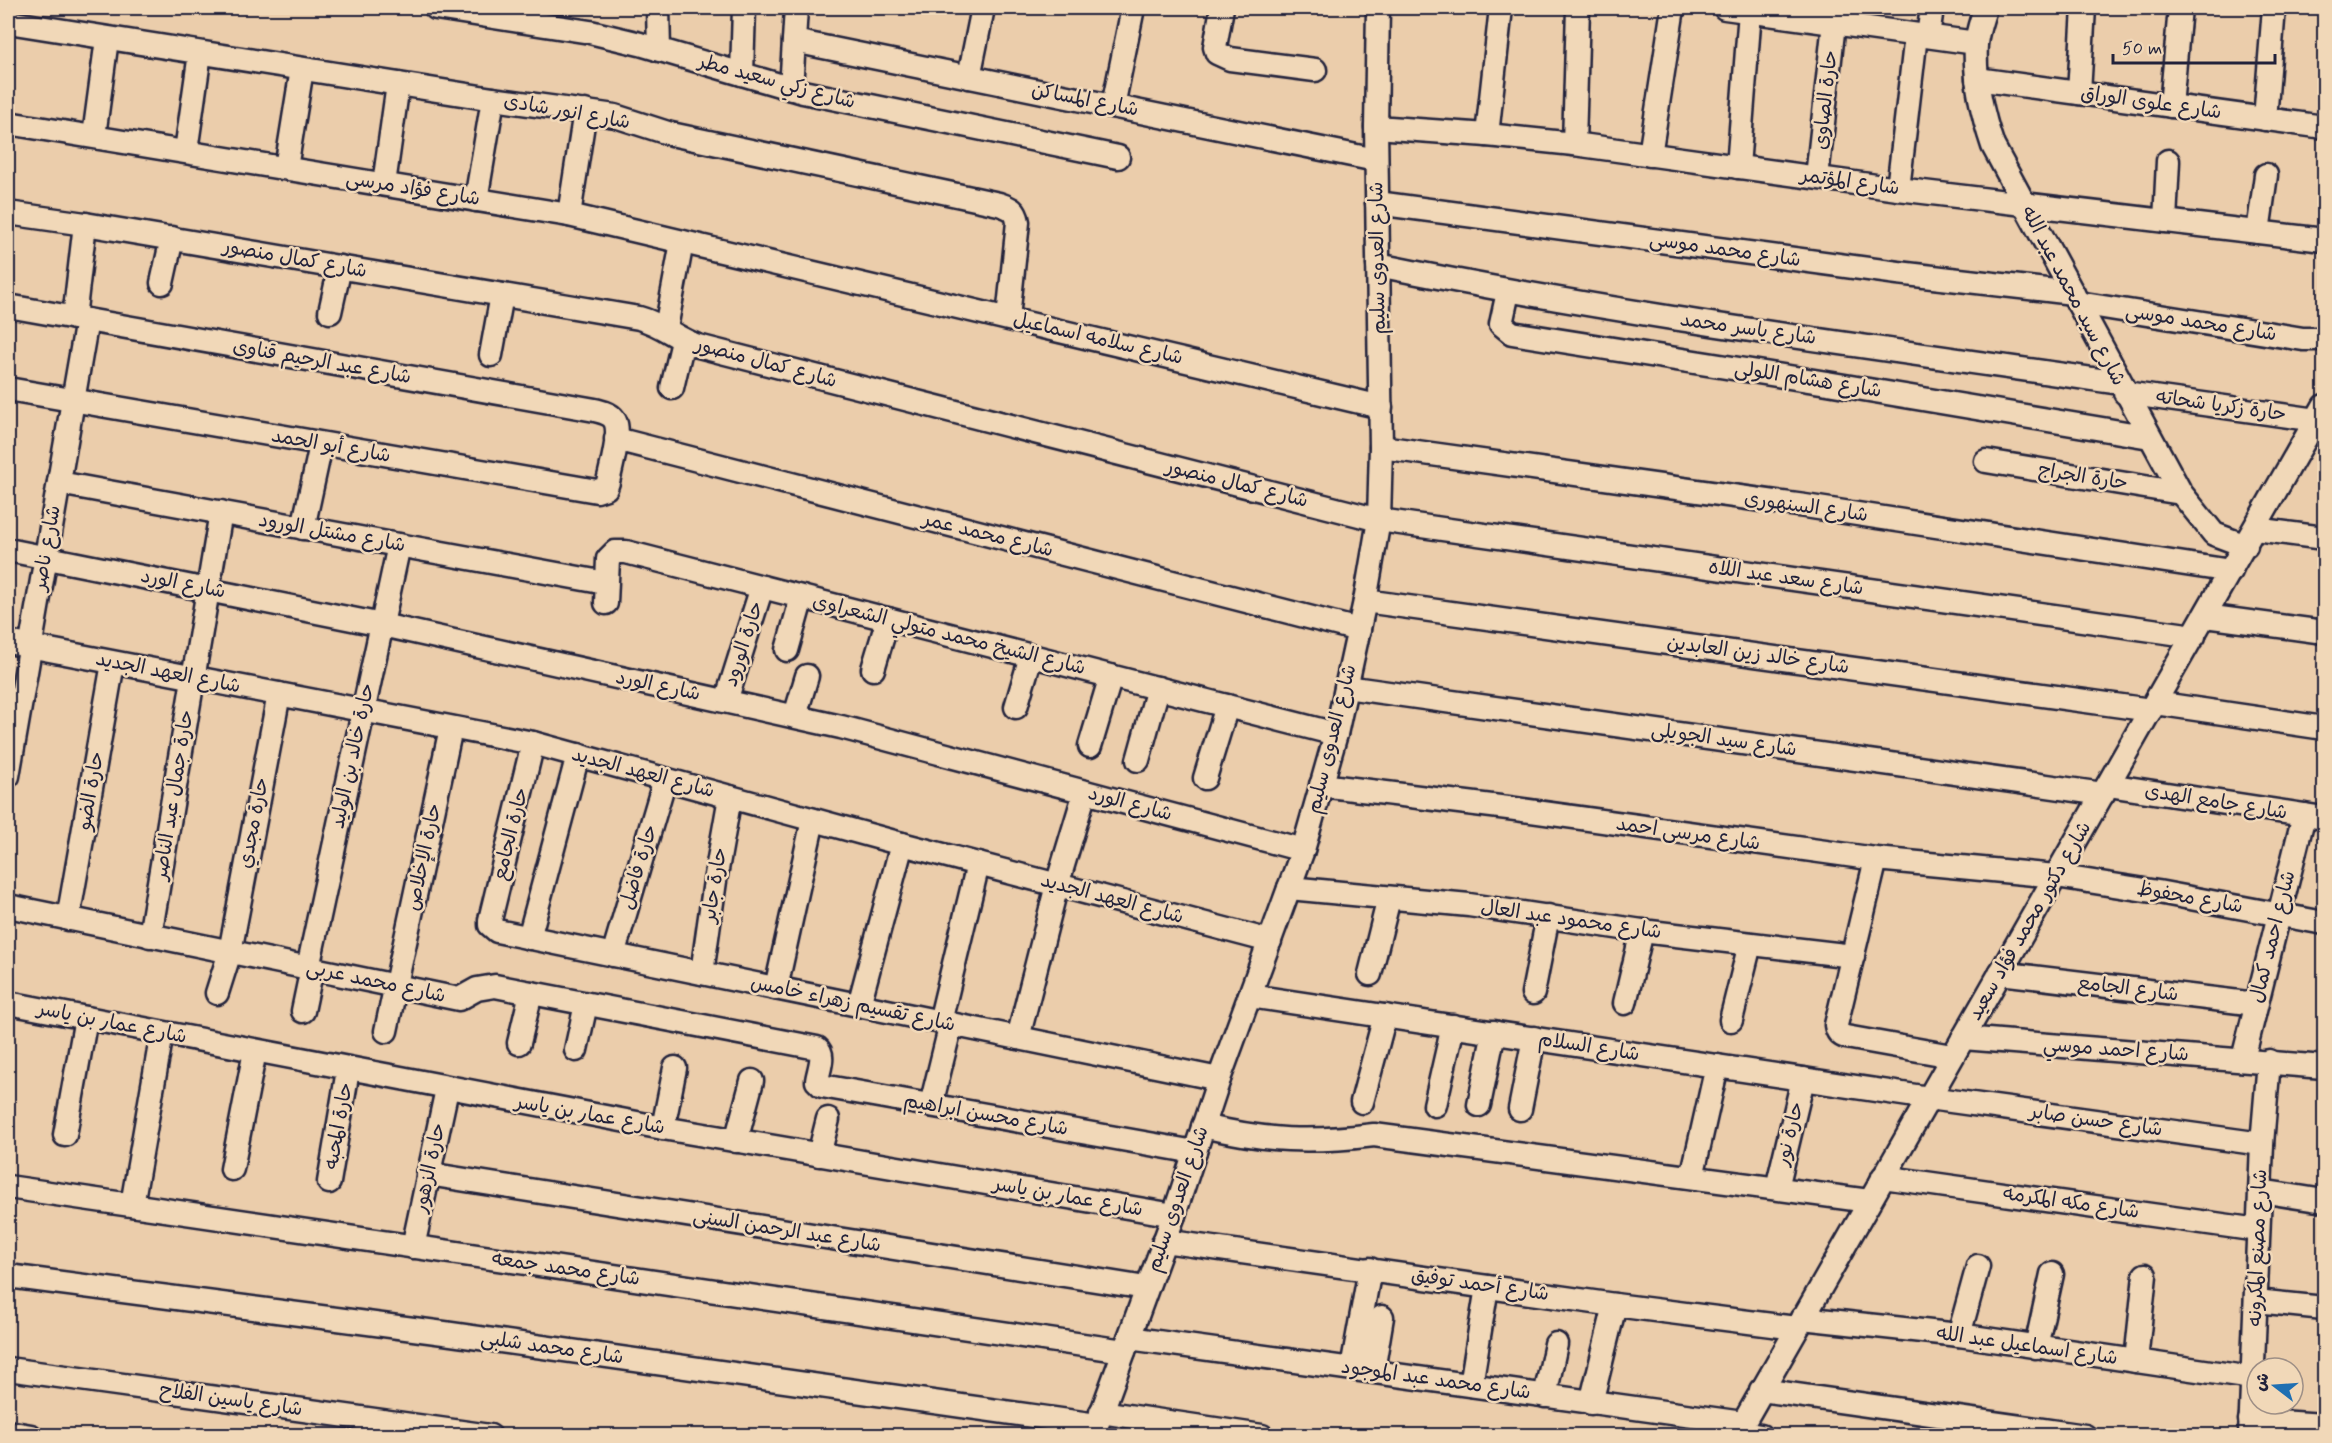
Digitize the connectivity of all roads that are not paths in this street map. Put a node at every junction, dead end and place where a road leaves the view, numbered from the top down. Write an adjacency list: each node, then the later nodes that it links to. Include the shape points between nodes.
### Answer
1 (436, 8): 18 (street, شارع زكي سعيد مطر)
2 (658, 8): 27 (street)
3 (744, 8): 31 (street)
4 (796, 8): 25 (street)
5 (983, 8): 32 (street)
6 (1132, 8): 38 (street)
7 (1222, 8): 30 (street, via 1215,47 1222,56)
8 (1378, 8): 43 (street, شارع العدوى سليم)
9 (1501, 8): 45 (street)
10 (1578, 8): 47 (street)
11 (1672, 8): 49 (street)
12 (1725, 8): 19 (street)
13 (1932, 8): 23 (street)
14 (1985, 8): 26 (street, شارع سيد محمد عبد الله)
15 (2084, 8): 36 (street)
16 (2180, 8): 39 (street)
17 (2274, 8): 41 (street)
18 (464, 10): 20 (street, شارع زكي سعيد مطر)
19 (1763, 11): 21 (street); 53 (street)
20 (565, 18): 27 (street, شارع زكي سعيد مطر, via 590,32)
21 (1846, 19): 23 (street); 56 (street, حارة الصاوى)
22 (8, 22): 24 (street, شارع انور شادى)
23 (1922, 35): 26 (street); 58 (street)
24 (107, 39): 28 (street, شارع انور شادى); 46 (street)
25 (794, 41): 32 (street, شارع المساكن); 35 (street)
26 (1976, 43): 33 (street, شارع سيد محمد عبد الله)
27 (659, 50): 31 (street, شارع زكي سعيد مطر)
28 (200, 53): 29 (street, شارع انور شادى); 48 (street)
29 (302, 69): 34 (street, شارع انور شادى); 54 (street)
30 (1315, 70)
31 (742, 74): 35 (street, شارع زكي سعيد مطر)
32 (969, 77): 38 (street, شارع المساكن)
33 (1977, 79): 36 (street, شارع علوى الوراق); 61 (street, شارع سيد محمد عبد الله, via 1993,146)
34 (398, 84): 37 (street, شارع انور شادى); 57 (street)
35 (791, 89): 50 (street, شارع زكي سعيد مطر)
36 (2079, 93): 39 (street, شارع علوى الوراق)
37 (493, 99): 40 (street, شارع انور شادى); 59 (street)
38 (1113, 106): 51 (street, شارع المساكن)
39 (2171, 106): 41 (street, شارع علوى الوراق)
40 (585, 111): 63 (street); 79 (street, شارع انور شادى, via 671,134 1011,208 1018,222)
41 (2265, 118): 44 (street, شارع علوى الوراق)
42 (8, 123): 46 (street, شارع فؤاد مرسى)
43 (1376, 127): 45 (street, شارع المؤتمر); 51 (street, شارع العدوى سليم)
44 (2325, 127)
45 (1487, 135): 47 (street, شارع المؤتمر)
46 (94, 136): 48 (street, شارع فؤاد مرسى)
47 (1574, 144): 49 (street, شارع المؤتمر)
48 (186, 151): 54 (street, شارع فؤاد مرسى)
49 (1650, 155): 53 (street, شارع المؤتمر)
50 (1118, 157)
51 (1376, 160): 60 (street, شارع العدوى سليم)
52 (2168, 161): 64 (street)
53 (1737, 167): 56 (street, شارع المؤتمر)
54 (286, 168): 57 (street, شارع فؤاد مرسى)
55 (2266, 175): 66 (street)
56 (1817, 177): 58 (street, شارع المؤتمر)
57 (384, 184): 59 (street, شارع فؤاد مرسى)
58 (1898, 189): 61 (street, شارع المؤتمر)
59 (476, 200): 63 (street, شارع فؤاد مرسى)
60 (1377, 203): 70 (street, شارع العدوى سليم); 76 (street, شارع محمد موسى)
61 (2024, 204): 64 (street, شارع المؤتمر); 76 (street, شارع سيد محمد عبد الله)
62 (8, 213): 65 (street, شارع كمال منصور)
63 (569, 215): 69 (street, شارع فؤاد مرسى)
64 (2165, 221): 66 (street, شارع المؤتمر)
65 (86, 224): 67 (street, شارع كمال منصور); 80 (street, شارع ناصر)
66 (2258, 232): 68 (street, شارع المؤتمر)
67 (172, 238): 71 (street, شارع كمال منصور); 73 (street)
68 (2325, 240)
69 (682, 242): 72 (street, شارع فؤاد مرسى); 81 (street)
70 (1378, 266): 74 (street, شارع ياسر محمد); 88 (street, شارع العدوى سليم)
71 (340, 267): 75 (street, شارع كمال منصور); 78 (street)
72 (815, 273): 79 (street, شارع سلامه اسماعيل)
73 (162, 283)
74 (1508, 292): 85 (street, شارع ياسر محمد); 90 (street, شارع هشام اللولى, via 1501,324 1512,333)
75 (502, 295): 81 (street, شارع كمال منصور, via 639,318 656,322); 83 (street)
76 (2076, 298): 82 (street, شارع محمد موسى, via 2303,339); 85 (street, شارع سيد محمد عبد الله)
77 (8, 306): 80 (street, شارع عبد الرحيم قناوى)
78 (330, 312)
79 (1008, 318): 88 (street, شارع سلامه اسماعيل)
80 (80, 319): 87 (street, شارع ناصر); 91 (street, شارع عبد الرحيم قناوى, via 594,410 610,415 616,422)
81 (675, 335): 84 (street); 98 (street, شارع كمال منصور)
82 (2325, 339)
83 (491, 355)
84 (672, 388)
85 (2123, 388): 89 (street, حارة زكريا شحاته); 90 (street, شارع سيد محمد عبد الله)
86 (8, 389): 87 (street, شارع أبو الحمد)
87 (72, 400): 92 (street, شارع أبو الحمد); 95 (street, شارع ناصر)
88 (1381, 407): 93 (street, شارع العدوى سليم)
89 (2321, 413): 100 (street, شارع دكتور محمد فؤاد سعيد)
90 (2150, 437): 96 (street, شارع سيد محمد عبد الله)
91 (616, 439): 92 (street, شارع أبو الحمد, via 606,488 597,492); 114 (street, شارع محمد عمر)
92 (321, 445): 99 (street)
93 (1381, 447): 98 (street, شارع العدوى سليم); 105 (street, شارع السنهورى)
94 (1986, 461): 96 (street, حارة الجراج)
95 (58, 483): 97 (street, شارع مشتل الورود); 104 (street, شارع ناصر)
96 (2181, 493): 100 (street, شارع سيد محمد عبد الله, via 2214,534)
97 (221, 512): 99 (street, شارع مشتل الورود); 107 (street, حارة جمال عبد الناصر)
98 (1379, 520): 110 (street, شارع العدوى سليم); 116 (street, شارع سعد عبد اللاه)
99 (303, 528): 102 (street, شارع مشتل الورود)
100 (2250, 538): 101 (street, شارع سيد محمد عبد الله); 105 (street, شارع دكتور محمد فؤاد سعيد)
101 (2325, 538)
102 (399, 545): 108 (street, شارع مشتل الورود); 113 (street, حارة خالد بن الوليد)
103 (8, 550): 104 (street, شارع الورد)
104 (47, 557): 107 (street, شارع الورد); 118 (street, شارع ناصر)
105 (2231, 571): 111 (street, شارع دكتور محمد فؤاد سعيد)
106 (762, 587): 108 (street, شارع الشيخ محمد متولي الشعراوى, via 620,551 608,559); 109 (street, شارع الشيخ محمد متولي الشعراوى); 129 (street, حارة الورود)
107 (208, 590): 113 (street, شارع الورد); 125 (street, حارة جمال عبد الناصر)
108 (606, 593)
109 (802, 597): 112 (street, شارع الشيخ محمد متولي الشعراوى); 119 (street)
110 (1365, 601): 114 (street, شارع العدوى سليم); 132 (street, شارع خالد زين العابدين)
111 (2205, 616): 115 (street); 116 (street, شارع دكتور محمد فؤاد سعيد)
112 (888, 619): 120 (street, شارع الشيخ محمد متولي الشعراوى); 122 (street)
113 (382, 625): 129 (street, شارع الورد); 133 (street, حارة خالد بن الوليد)
114 (1359, 630): 126 (street, شارع العدوى سليم)
115 (2325, 632)
116 (2193, 636): 132 (street, شارع دكتور محمد فؤاد سعيد)
117 (8, 642): 118 (street, شارع العهد الجديد)
118 (30, 646): 121 (street, شارع العهد الجديد); 142 (street, شارع ناصر)
119 (787, 650)
120 (1031, 656): 124 (street, شارع الشيخ محمد متولي الشعراوى); 131 (street)
121 (113, 663): 125 (street, شارع العهد الجديد); 162 (street, حارة الضو)
122 (873, 669)
123 (807, 676): 134 (street)
124 (1111, 676): 127 (street, شارع الشيخ محمد متولي الشعراوى); 139 (street)
125 (193, 677): 128 (street, شارع العهد الجديد); 166 (street, حارة جمال عبد الناصر)
126 (1346, 687): 137 (street, شارع العدوى سليم); 146 (street, شارع سيد الجويلى)
127 (1158, 688): 130 (street, شارع الشيخ محمد متولي الشعراوى); 141 (street)
128 (279, 694): 133 (street, شارع العهد الجديد); 170 (street, حارة مجدي)
129 (726, 700): 134 (street, شارع الورد)
130 (1227, 706): 137 (street, شارع الشيخ محمد متولي الشعراوى); 143 (street)
131 (1016, 707)
132 (2153, 707): 136 (street, شارع خالد زين العابدين); 146 (street, شارع دكتور محمد فؤاد سعيد)
133 (363, 712): 135 (street, شارع العهد الجديد); 173 (street, حارة خالد بن الوليد)
134 (795, 716): 147 (street, شارع الورد)
135 (451, 728): 138 (street, شارع العهد الجديد); 177 (street, حارة الإخلاص)
136 (2325, 728)
137 (1336, 734): 145 (street, شارع العدوى سليم)
138 (533, 743): 140 (street, شارع العهد الجديد); 164 (street, حارة الجامع)
139 (1090, 746)
140 (578, 755): 144 (street, شارع العهد الجديد); 167 (street)
141 (1138, 760)
142 (8, 776)
143 (1205, 778)
144 (665, 780): 148 (street, شارع العهد الجديد); 171 (street, حارة فاضل)
145 (1321, 785): 152 (street, شارع العدوى سليم); 153 (street, شارع مرسى احمد)
146 (2106, 789): 149 (street, شارع جامع الهدى); 155 (street, شارع دكتور محمد فؤاد سعيد)
147 (1085, 792): 152 (street, شارع الورد); 156 (street)
148 (730, 797): 150 (street, شارع العهد الجديد); 174 (street, حارة جابر)
149 (2314, 817): 160 (street, شارع احمد كمال)
150 (813, 820): 151 (street, شارع العهد الجديد); 178 (street)
151 (902, 844): 154 (street, شارع العهد الجديد); 187 (street)
152 (1302, 850): 157 (street, شارع العدوى سليم)
153 (1875, 859): 155 (street, شارع مرسى احمد); 172 (street)
154 (978, 864): 156 (street, شارع العهد الجديد); 192 (street)
155 (2056, 876): 160 (street, شارع محفوظ); 175 (street, شارع دكتور محمد فؤاد سعيد)
156 (1057, 885): 168 (street, شارع العهد الجديد); 197 (street)
157 (1289, 888): 158 (street, شارع محمود عبد العال); 168 (street, شارع العدوى سليم)
158 (1389, 898): 161 (street, شارع محمود عبد العال); 176 (street)
159 (8, 906): 162 (street, شارع محمد عربى)
160 (2279, 914): 163 (street, شارع محفوظ); 186 (street, شارع احمد كمال)
161 (1548, 916): 165 (street, شارع محمود عبد العال); 181 (street)
162 (68, 919): 166 (street, شارع محمد عربى)
163 (2325, 923)
164 (490, 925): 167 (street, شارع تقسيم زهراء خامس, via 497,931)
165 (1642, 931): 169 (street, شارع محمود عبد العال); 183 (street)
166 (150, 936): 170 (street, شارع محمد عربى)
167 (529, 938): 171 (street, شارع تقسيم زهراء خامس)
168 (1270, 941): 182 (street, شارع العدوى سليم)
169 (1750, 944): 172 (street, شارع محمود عبد العال); 191 (street)
170 (230, 952): 173 (street, شارع محمد عربى); 179 (street)
171 (613, 955): 174 (street, شارع تقسيم زهراء خامس)
172 (1853, 956): 200 (street, شارع احمد موسي, via 1836,1025 1840,1036)
173 (310, 968): 177 (street, شارع محمد عربى); 188 (street, حارة خالد بن الوليد)
174 (702, 973): 178 (street, شارع تقسيم زهراء خامس)
175 (2000, 973): 186 (street, شارع الجامع); 200 (street, شارع دكتور محمد فؤاد سعيد)
176 (1370, 974)
177 (397, 986): 180 (street, شارع محمد عربى, via 459,999 485,986); 194 (street, حارة الإخلاص)
178 (776, 988): 187 (street, شارع تقسيم زهراء خامس)
179 (217, 993)
180 (531, 993): 185 (street, شارع محمد عربى); 199 (street)
181 (1533, 993)
182 (1250, 996): 189 (street, شارع السلام); 210 (street, شارع العدوى سليم)
183 (1625, 1003)
184 (8, 1004): 190 (street, شارع عمار بن ياسر)
185 (586, 1004): 201 (street, شارع محمد عربى); 202 (street)
186 (2256, 1004): 204 (street, شارع احمد كمال)
187 (860, 1005): 192 (street, شارع تقسيم زهراء خامس)
188 (303, 1011)
189 (1385, 1016): 193 (street, شارع السلام); 215 (street)
190 (86, 1018): 196 (street, شارع عمار بن ياسر); 223 (street)
191 (1731, 1020)
192 (945, 1023): 197 (street, شارع تقسيم زهراء خامس); 216 (street)
193 (1453, 1026): 195 (street, شارع السلام); 217 (street)
194 (386, 1031)
195 (1494, 1032): 198 (street, شارع السلام); 218 (street)
196 (162, 1033): 203 (street, شارع عمار بن ياسر); 238 (street)
197 (1018, 1038): 210 (street, شارع تقسيم زهراء خامس)
198 (1534, 1038): 206 (street, شارع السلام); 219 (street)
199 (519, 1043)
200 (1957, 1047): 204 (street, شارع احمد موسي); 214 (street, شارع دكتور محمد فؤاد سعيد)
201 (814, 1048): 216 (street, شارع محسن ابراهيم, via 822,1053 817,1079 820,1085)
202 (576, 1050)
203 (255, 1051): 209 (street, شارع عمار بن ياسر); 228 (street)
204 (2243, 1059): 205 (street, شارع احمد موسي)
205 (2269, 1061): 207 (street, شارع احمد موسي); 225 (street, شارع مصنع المكرونه)
206 (1718, 1066): 211 (street, شارع السلام); 230 (street)
207 (2325, 1067)
208 (675, 1068): 222 (street)
209 (348, 1070): 213 (street, شارع عمار بن ياسر); 232 (street, حارة المحبه)
210 (1219, 1079): 221 (street, شارع العدوى سليم)
211 (1803, 1079): 214 (street, شارع السلام); 234 (street, حارة نور)
212 (752, 1080): 224 (street)
213 (447, 1089): 222 (street, شارع عمار بن ياسر); 229 (street, حارة الزهور)
214 (1929, 1098): 225 (street, شارع حسن صابر); 231 (street, شارع دكتور محمد فؤاد سعيد)
215 (1362, 1102)
216 (931, 1105): 226 (street, شارع محسن ابراهيم)
217 (1435, 1105)
218 (1479, 1105)
219 (1520, 1108)
220 (828, 1119): 227 (street)
221 (1203, 1126): 226 (street, شارع العدوى سليم); 230 (street, via 1287,1140 1374,1135)
222 (663, 1128): 224 (street, شارع عمار بن ياسر)
223 (65, 1135)
224 (736, 1141): 227 (street, شارع عمار بن ياسر)
225 (2262, 1144): 235 (street, شارع مصنع المكرونه)
226 (1195, 1152): 239 (street, شارع العدوى سليم)
227 (819, 1155): 239 (street, شارع عمار بن ياسر)
228 (232, 1169)
229 (428, 1174): 242 (street, حارة الزهور); 249 (street, شارع عبد الرحمن السنى)
230 (1692, 1177): 234 (street)
231 (1883, 1177): 236 (street, شارع دكتور محمد فؤاد سعيد); 240 (street, شارع مكه المكرمه)
232 (329, 1182)
233 (8, 1186): 238 (street, شارع محمد جمعه)
234 (1777, 1188): 236 (street)
235 (2260, 1191): 237 (street); 240 (street, شارع مصنع المكرونه)
236 (1869, 1201): 254 (street, شارع دكتور محمد فؤاد سعيد)
237 (2325, 1201)
238 (132, 1205): 242 (street, شارع محمد جمعه)
239 (1174, 1215): 241 (street, شارع العدوى سليم)
240 (2258, 1230): 250 (street, شارع مصنع المكرونه)
241 (1164, 1240): 244 (street, شارع أحمد توفيق); 249 (street, شارع العدوى سليم)
242 (413, 1247): 256 (street, شارع محمد جمعه)
243 (1978, 1266): 255 (street)
244 (1370, 1269): 248 (street, شارع أحمد توفيق); 262 (street)
245 (2052, 1274): 258 (street)
246 (2145, 1275): 260 (street)
247 (8, 1276): 268 (street, شارع محمد شلبى)
248 (1487, 1287): 251 (street, شارع أحمد توفيق); 264 (street)
249 (1146, 1288): 256 (street, شارع العدوى سليم)
250 (2256, 1301): 252 (street); 259 (street, شارع مصنع المكرونه)
251 (1615, 1305): 254 (street, شارع أحمد توفيق); 267 (street)
252 (2325, 1308)
253 (1382, 1317): 262 (street)
254 (1799, 1323): 255 (street, شارع اسماعيل عبد الله); 265 (street, شارع دكتور محمد فؤاد سعيد)
255 (1959, 1335): 258 (street, شارع اسماعيل عبد الله)
256 (1126, 1344): 262 (street, شارع محمد عبد الموجود); 268 (street, شارع العدوى سليم)
257 (1556, 1344): 266 (street)
258 (2036, 1347): 260 (street, شارع اسماعيل عبد الله)
259 (2253, 1356)
260 (2136, 1361): 263 (street, شارع اسماعيل عبد الله)
261 (8, 1369): 274 (street, شارع ياسين الفلاح)
262 (1362, 1370): 264 (street, شارع محمد عبد الموجود)
263 (2245, 1377)
264 (1471, 1384): 266 (street, شارع محمد عبد الموجود)
265 (1761, 1390): 271 (street, شارع دكتور محمد فؤاد سعيد); 277 (street)
266 (1545, 1396): 267 (street, شارع محمد عبد الموجود)
267 (1591, 1402): 271 (street, شارع محمد عبد الموجود)
268 (1097, 1424): 275 (street, شارع محمد شلبى)
269 (2325, 1425): 270 (street)
270 (2250, 1428)
271 (1739, 1430): 276 (street, شارع محمد عبد الموجود)
272 (8, 1432): 273 (street)
273 (31, 1436)
274 (490, 1436)
275 (1262, 1436)
276 (1761, 1436)
277 (2085, 1436)

